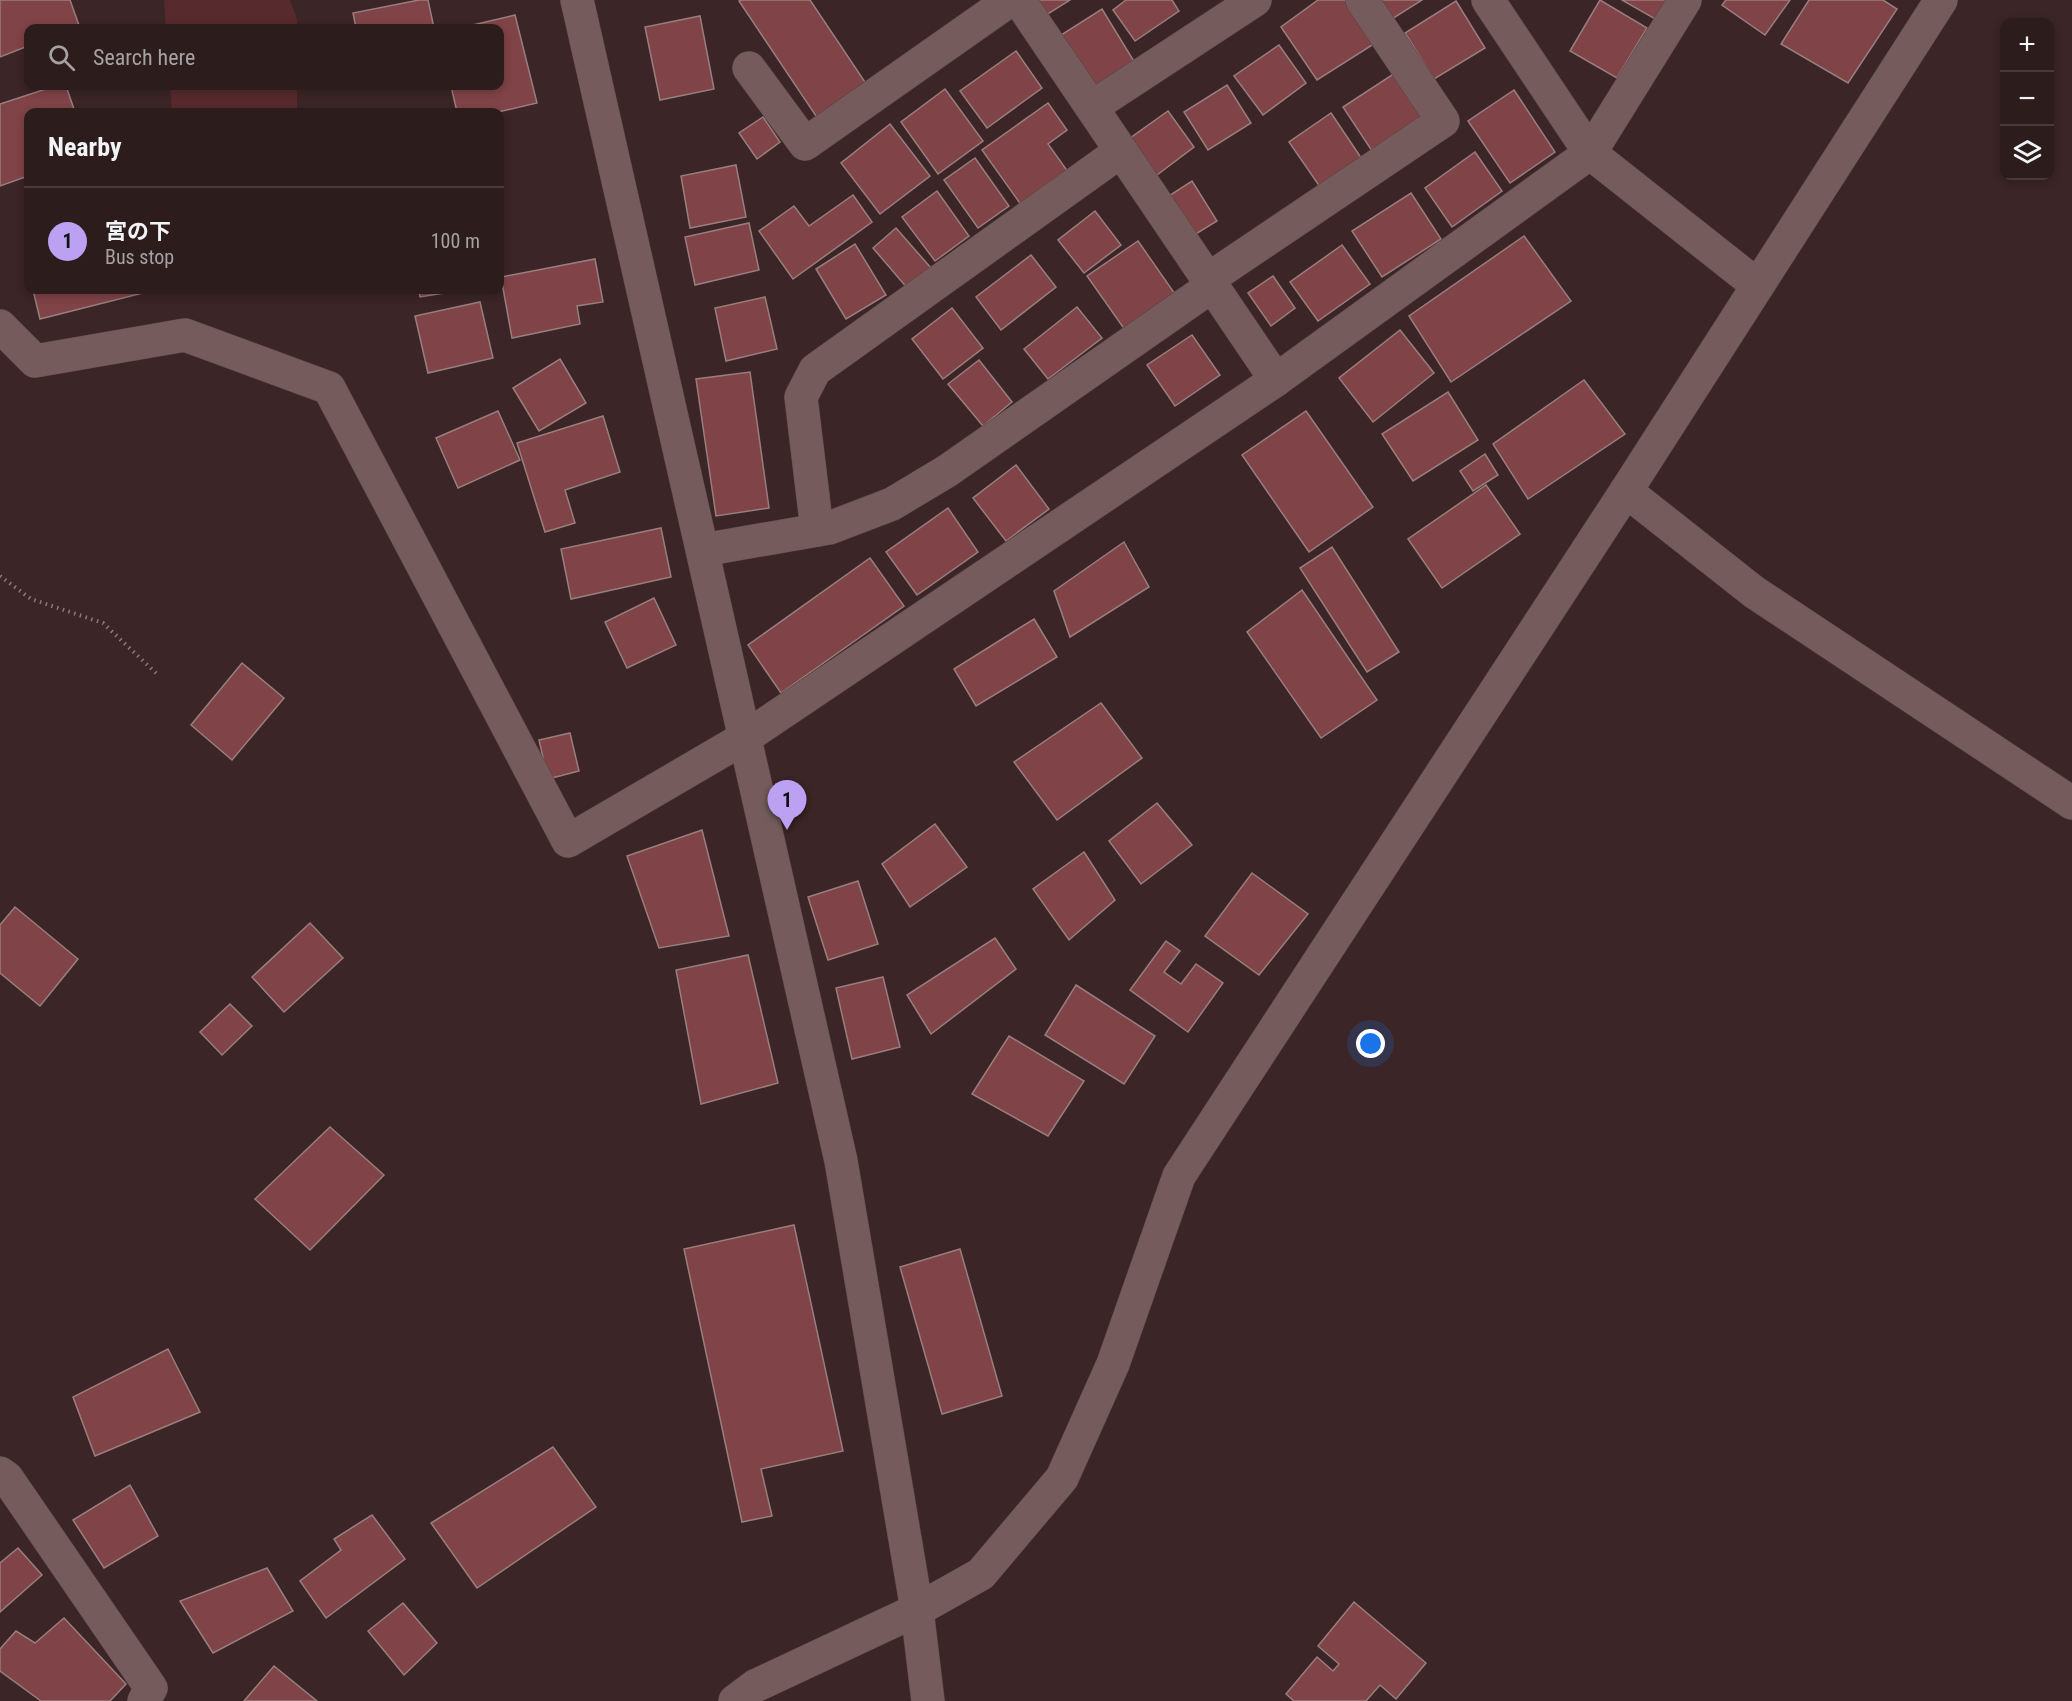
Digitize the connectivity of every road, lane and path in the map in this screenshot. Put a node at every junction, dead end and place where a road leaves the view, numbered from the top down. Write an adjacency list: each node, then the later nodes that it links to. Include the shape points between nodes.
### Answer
1 (577, 0): 19 (street)
2 (1010, 0): 9 (street, via 805,144)
3 (1019, 0): 10 (street)
4 (1255, 0): 10 (street)
5 (1362, 0): 13 (street, via 1443,121)
6 (1488, 0): 12 (street)
7 (1685, 0): 12 (street)
8 (1941, 0): 14 (street)
9 (749, 68)
10 (1092, 107): 11 (street)
11 (1121, 151): 13 (street); 18 (street, via 815,370 801,397)
12 (1590, 153): 14 (street); 16 (street)
13 (1210, 283): 16 (street); 18 (street, via 946,471 892,504)
14 (1757, 285): 17 (street)
15 (0, 326): 22 (street, via 35,361 185,335 329,388 568,841)
16 (1276, 380): 22 (street)
17 (1626, 490): 23 (street, via 1754,592); 25 (street, via 1179,1176 1113,1364 1062,1478 981,1574)
18 (817, 530): 19 (street)
19 (703, 550): 22 (street)
20 (0, 576): 21 (path, via 31,599 103,623)
21 (159, 675)
22 (746, 737): 25 (street, via 841,1161)
23 (2072, 803)
24 (0, 1473): 26 (street, via 151,1688)
25 (917, 1610): 27 (street, via 755,1686); 28 (street)
26 (144, 1701)
27 (735, 1701)
28 (928, 1701)

